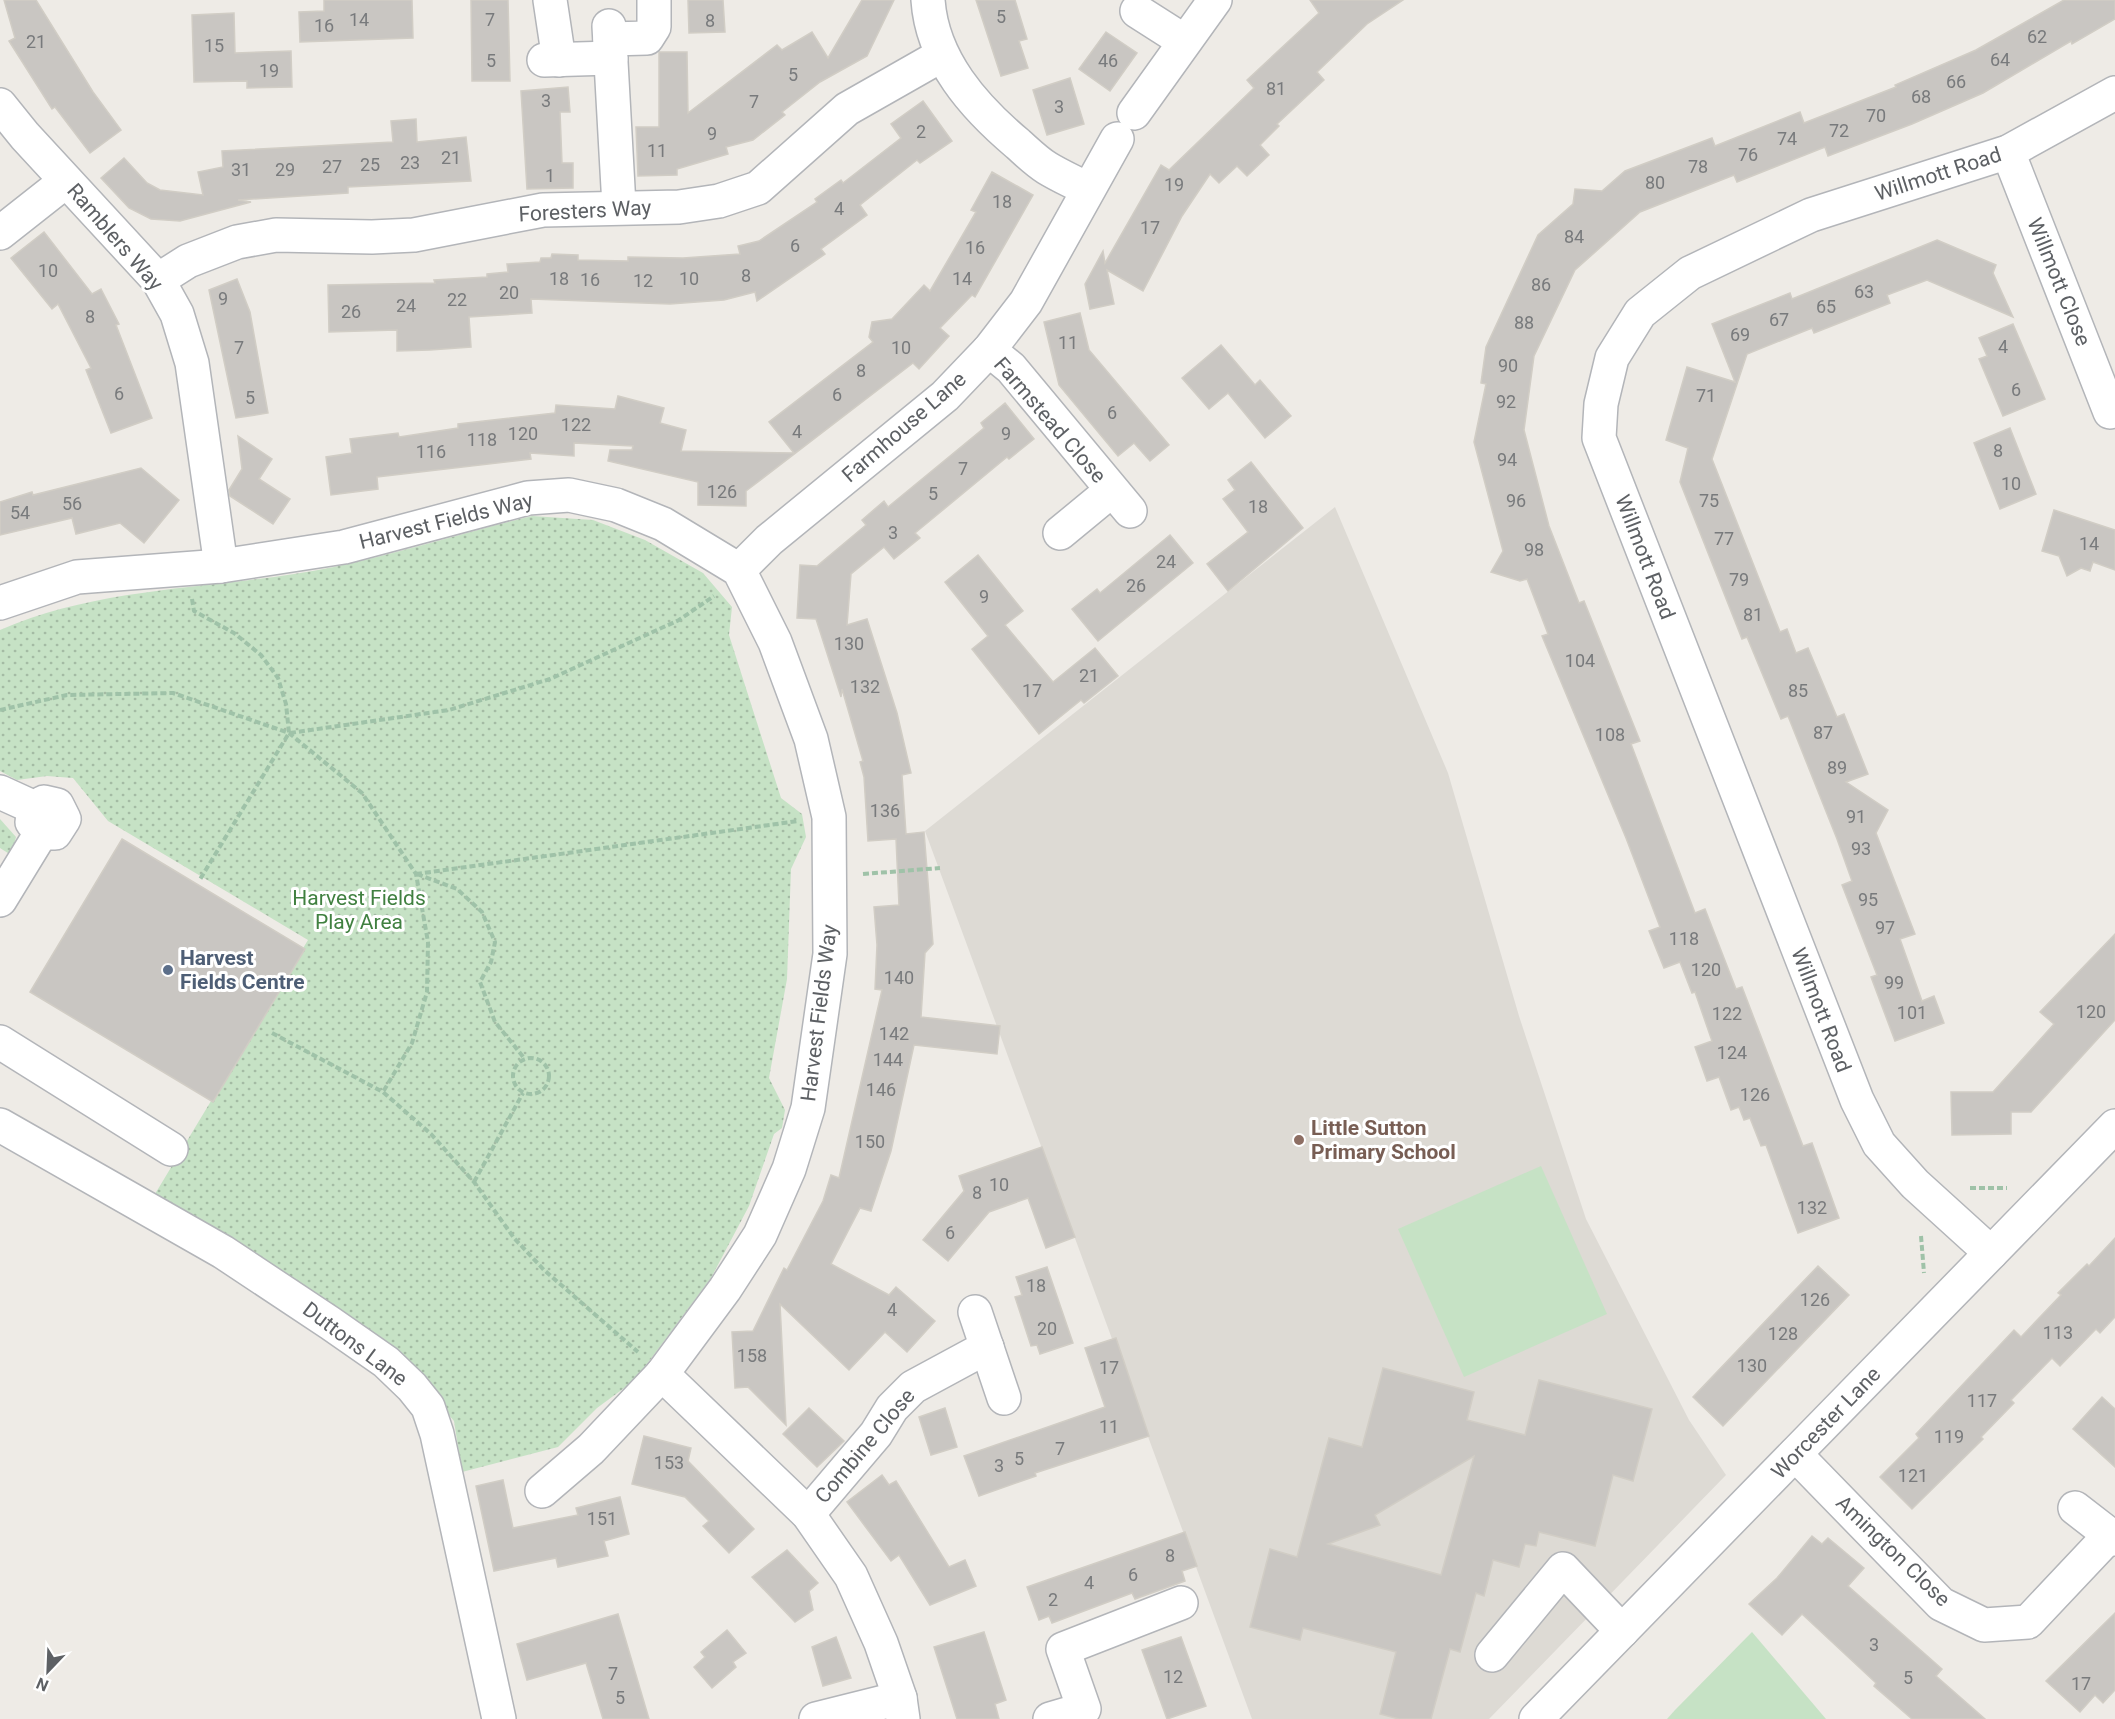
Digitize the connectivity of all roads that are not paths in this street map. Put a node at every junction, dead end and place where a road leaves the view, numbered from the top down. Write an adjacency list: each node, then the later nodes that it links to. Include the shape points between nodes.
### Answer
1 (550, 0): 6 (street, via 551,60)
2 (654, 0): 6 (street, via 654,27 647,38)
3 (928, 0): 8 (street)
4 (1215, 0): 7 (street, Farmhouse Lane)
5 (1137, 11): 7 (street)
6 (610, 41): 14 (street)
7 (1184, 41): 13 (street, Farmhouse Lane)
8 (942, 55): 13 (street, via 969,96 996,125 1045,167); 14 (street, Foresters Way, via 847,109 758,188 719,201 679,207)
9 (2115, 93): 11 (street, Willmott Road)
10 (0, 105): 12 (street, Ramblers Way)
11 (2008, 152): 18 (street, Willmott Close); 29 (street, Willmott Road, via 1811,215 1690,273 1640,313 1612,358 1600,404 1599,438 1857,1101 1880,1144 1915,1184)
12 (66, 181): 15 (street); 16 (street, Ramblers Way)
13 (1087, 189): 17 (street, Farmhouse Lane, via 1026,302)
14 (619, 206): 16 (street, Foresters Way, via 543,210 414,235 276,235 237,242 188,261)
15 (0, 233)
16 (158, 280): 20 (street, Ramblers Way, via 177,314 192,363)
17 (989, 350): 19 (street, Farmstead Close, via 1011,368 1121,501); 21 (street, Farmhouse Lane, via 945,396 769,540)
18 (2110, 412)
19 (1060, 533)
20 (221, 566): 21 (street, Harvest Fields Way, via 344,547 528,498 569,495 616,505 663,524); 22 (street, Harvest Fields Way, via 77,577)
21 (739, 570): 32 (street, Harvest Fields Way, via 776,642 811,739 829,817 830,954 808,1108 789,1169 760,1235 726,1289)
22 (0, 603)
23 (0, 792): 24 (street, via 38,820)
24 (0, 900)
25 (0, 1042): 28 (street)
26 (0, 1125): 44 (street, Duttons Lane, via 223,1252 386,1362 412,1387 428,1407 438,1434)
27 (2115, 1126): 29 (street, Worcester Lane)
28 (171, 1149)
29 (1991, 1253): 34 (street, Worcester Lane)
30 (975, 1312): 31 (street)
31 (987, 1347): 33 (street); 37 (street, Combine Close, via 913,1387)
32 (663, 1374): 35 (street, Harvest Fields Way, via 591,1449); 37 (street)
33 (1004, 1398)
34 (1795, 1454): 38 (street, Amington Close, via 1941,1604 1984,1625 2028,1622); 40 (street, Worcester Lane)
35 (542, 1491)
36 (2075, 1508): 38 (street, Amington Close)
37 (808, 1514): 42 (street, via 868,1608)
38 (2112, 1537)
39 (1181, 1603): 43 (street, via 1063,1649)
40 (1622, 1631): 41 (street, via 1563,1569); 47 (street, Worcester Lane)
41 (1492, 1655)
42 (902, 1709): 45 (street)
43 (1094, 1714): 46 (street)
44 (499, 1719)
45 (816, 1719)
46 (1050, 1719)
47 (1536, 1719)

